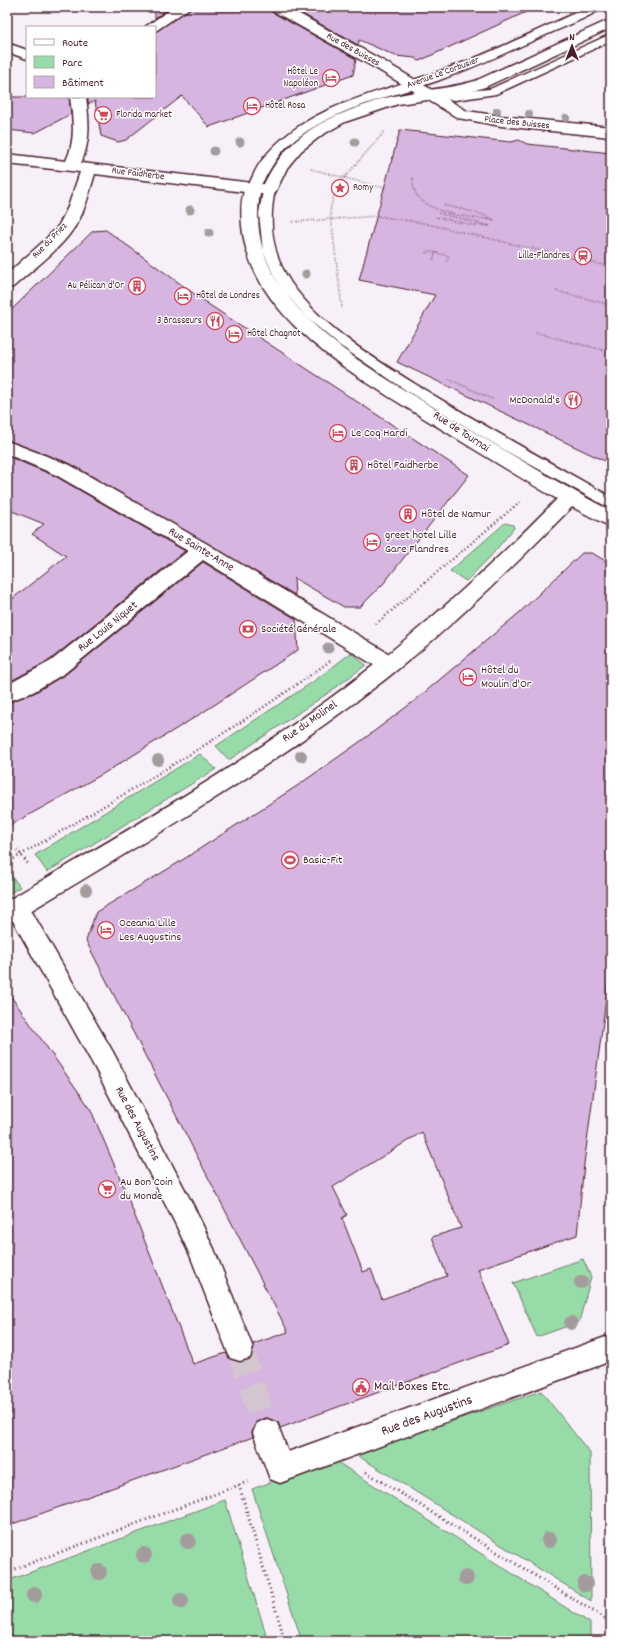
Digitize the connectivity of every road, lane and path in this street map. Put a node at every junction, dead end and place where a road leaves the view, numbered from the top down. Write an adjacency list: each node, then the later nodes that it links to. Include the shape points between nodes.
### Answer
1 (184, 7): 5 (street)
2 (276, 7): 9 (street, Rue des Buisses)
3 (596, 7): 9 (lane, Avenue Le Corbusier, via 458,69)
4 (611, 23): 10 (street, Avenue Le Corbusier, via 480,84 457,91)
5 (154, 26)
6 (611, 37): 10 (lane, via 492,92 456,96)
7 (7, 47): 8 (street)
8 (26, 55)
9 (413, 84): 10 (street, Rue des Buisses); 21 (lane, Avenue Le Corbusier, via 330,114 290,138 259,173)
10 (430, 94): 13 (street, Place des Buisses, via 467,117); 21 (street, Avenue Le Corbusier, via 395,100 354,113 308,137 295,148)
11 (78, 98): 15 (street, via 82,140)
12 (389, 126): 18 (path)
13 (611, 132)
14 (7, 159): 15 (street, Rue Faidherbe)
15 (71, 166): 17 (street, Rue Faidherbe)
16 (309, 168): 18 (path)
17 (89, 169): 21 (street, Rue Faidherbe); 34 (street, Rue du Priez, via 66,226)
18 (343, 177): 20 (path); 27 (path, via 337,186 330,210)
19 (413, 178): 24 (path, via 414,193 426,206 494,220 478,213)
20 (384, 188)
21 (261, 189): 41 (street, Rue de Tournai, via 249,205 253,244 269,283 285,304 320,329 362,370)
22 (604, 191): 23 (path)
23 (611, 192)
24 (443, 205)
25 (438, 213): 26 (path, via 490,226 471,225)
26 (436, 217)
27 (331, 219): 28 (path); 33 (path, via 377,216 423,223); 37 (path)
28 (288, 222)
29 (426, 253): 32 (path, via 427,251 449,256)
30 (450, 256): 31 (path, via 435,252)
31 (433, 260)
32 (446, 262)
33 (611, 267)
34 (7, 282)
35 (556, 291): 36 (path)
36 (611, 305)
37 (342, 311)
38 (536, 333): 39 (path)
39 (611, 352)
40 (7, 447): 46 (street, Rue Sainte-Anne, via 63,470)
41 (547, 477): 42 (street, Rue de Tournai); 43 (lane, Rue de Tournai, via 588,481); 47 (path)
42 (574, 492): 44 (lane, Rue de Tournai); 45 (street, Rue de Tournai); 48 (street, Rue du Molinel, via 483,584)
43 (611, 493)
44 (611, 504)
45 (611, 520)
46 (202, 550): 47 (street, Rue Sainte-Anne); 49 (street, Rue Louis Niquet, via 58,667)
47 (353, 643): 48 (street, Rue Sainte-Anne); 51 (path, via 233,728)
48 (389, 664): 54 (street, Rue du Molinel, via 321,715 236,773)
49 (7, 694)
50 (17, 850): 51 (path)
51 (20, 854): 52 (path); 53 (path)
52 (27, 862)
53 (7, 863)
54 (12, 910): 55 (street, Rue des Augustins, via 104,1060 201,1249)
55 (240, 1348)
56 (611, 1348): 58 (street, Rue des Augustins)
57 (267, 1432): 59 (street)
58 (332, 1451): 59 (street, Rue des Augustins); 62 (path)
59 (280, 1469): 60 (path)
60 (239, 1485): 61 (path); 63 (path)
61 (7, 1572)
62 (611, 1622)
63 (285, 1641)

